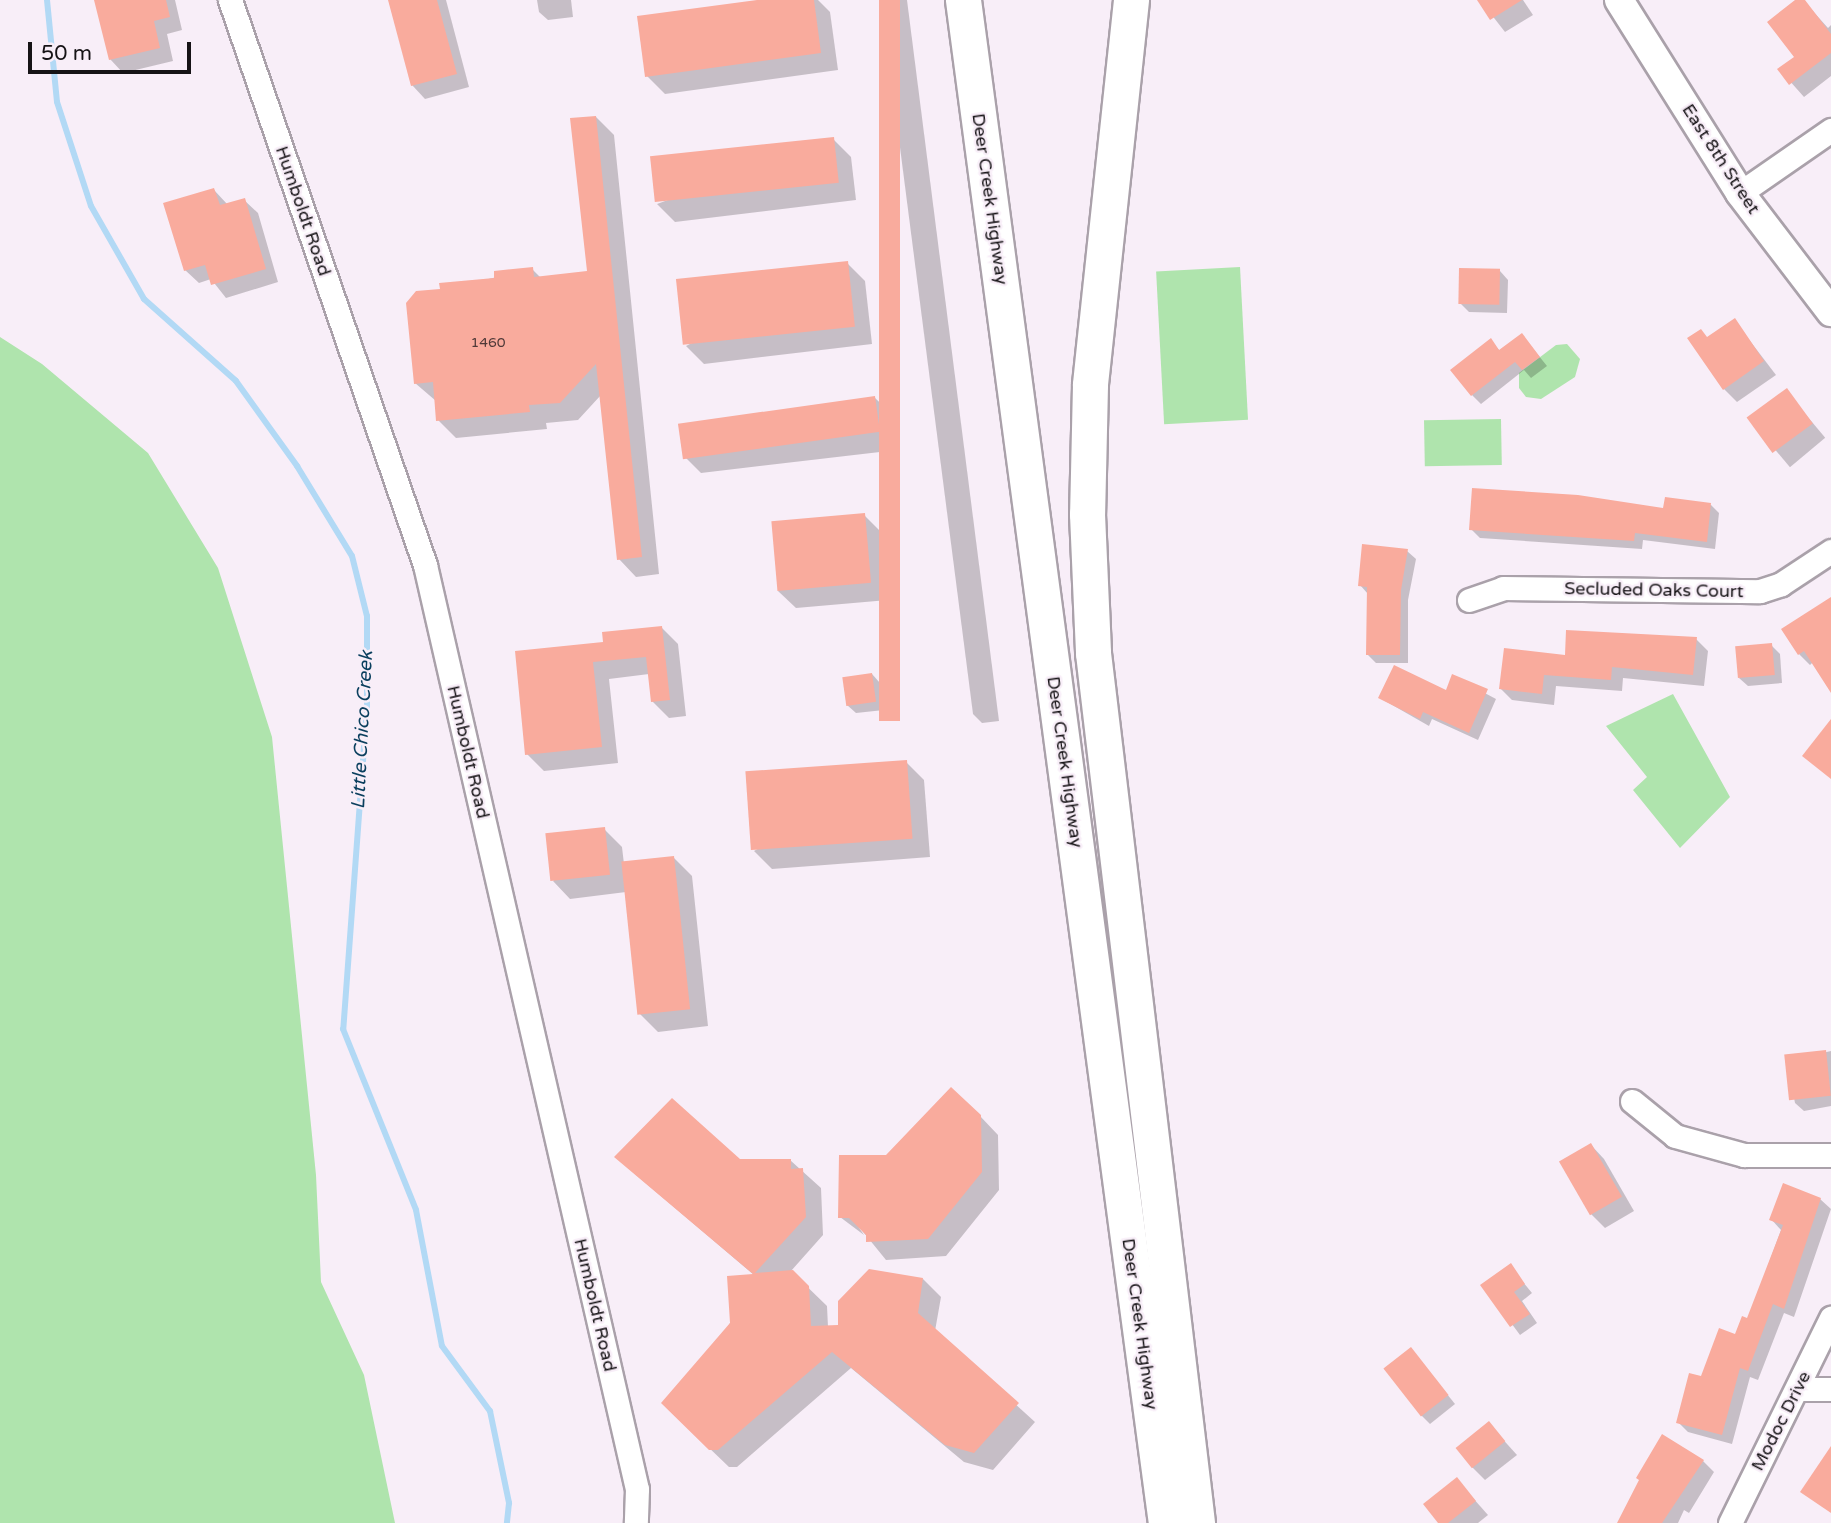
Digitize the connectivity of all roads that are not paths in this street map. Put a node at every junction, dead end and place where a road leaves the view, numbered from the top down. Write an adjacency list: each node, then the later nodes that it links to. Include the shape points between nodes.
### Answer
1 (230, 0): 15 (street, Humboldt Road, via 425,565 637,1489)
2 (963, 0): 16 (main road, Deer Creek Highway)
3 (1131, 0): 17 (main road, Deer Creek Highway, via 1091,372 1088,528 1093,653)
4 (1619, 0): 6 (street, East 8th Street)
5 (1831, 130): 6 (street)
6 (1740, 193): 7 (street, East 8th Street)
7 (1831, 312)
8 (1831, 551): 9 (street, Secluded Oaks Court, via 1781,584 1760,591 1503,588)
9 (1469, 600)
10 (1632, 1101): 11 (street, via 1675,1136 1744,1155)
11 (1831, 1155)
12 (1831, 1318): 13 (street, Modoc Drive)
13 (1799, 1389): 14 (street); 18 (street, Modoc Drive)
14 (1831, 1389)
15 (636, 1523)
16 (1166, 1523)
17 (1197, 1523)
18 (1730, 1523)

